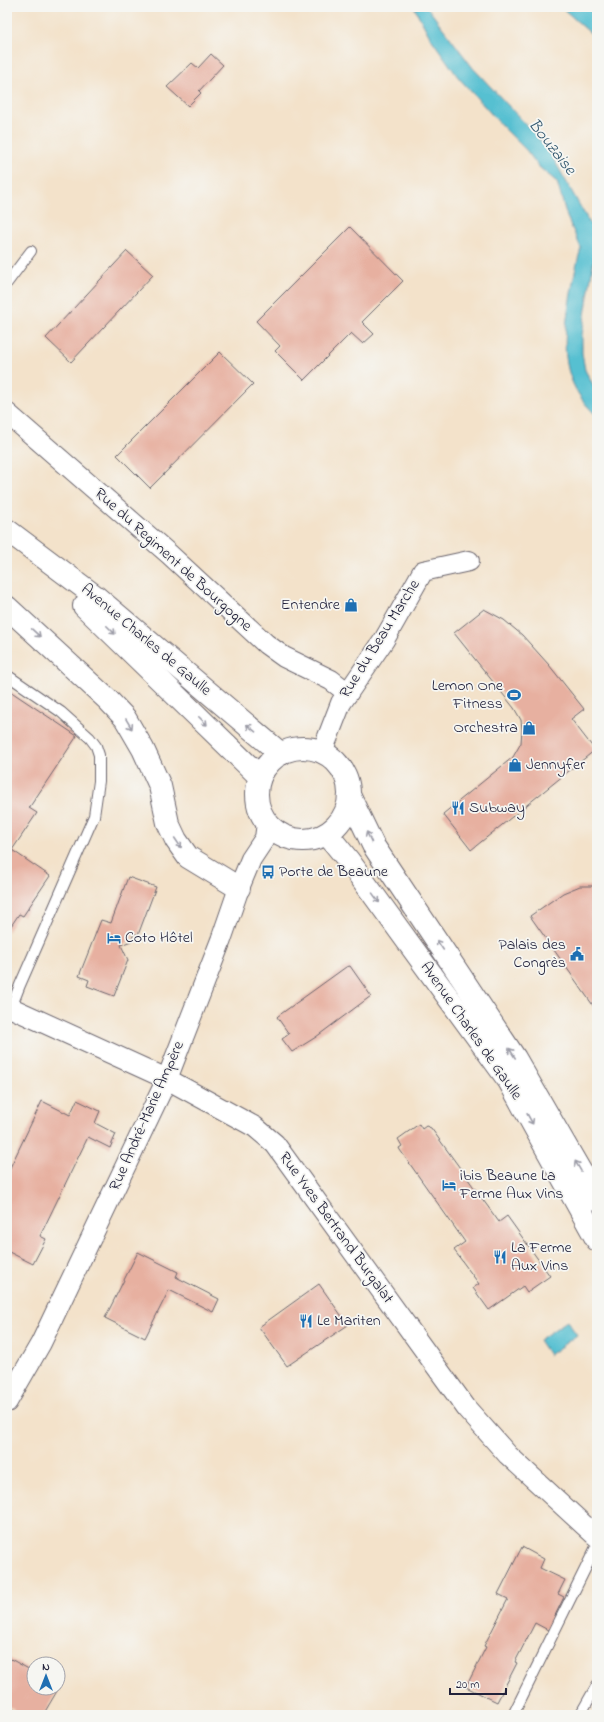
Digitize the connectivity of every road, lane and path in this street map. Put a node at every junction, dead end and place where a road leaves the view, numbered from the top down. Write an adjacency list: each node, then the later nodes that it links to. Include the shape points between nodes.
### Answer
1 (31, 251): 2 (lane)
2 (7, 283)
3 (7, 414): 9 (street, Rue du Regiment de Bourgogne, via 169,554 266,644 284,657 331,680)
4 (7, 530): 11 (main road, Avenue Charles de Gaulle, one-way to 4, via 95,596)
5 (7, 541): 12 (main road, Avenue Charles de Gaulle, one-way to 12, via 96,615)
6 (469, 561): 9 (street, Rue du Beau Marche, via 423,571 384,640)
7 (8, 609): 16 (main road, one-way to 16, via 125,718 143,748 160,786 168,823 176,840 188,857)
8 (7, 675): 17 (lane, via 61,712 90,738 99,755 99,781 94,816)
9 (348, 693): 10 (street, Rue du Beau Marche, via 341,703)
10 (322, 752): 11 (main road, Avenue Charles de Gaulle, via 308,748 294,749); 13 (main road, Avenue Charles de Gaulle, via 333,759 342,770)
11 (281, 754): 12 (main road, Avenue Charles de Gaulle, via 268,764)
12 (260, 777): 14 (main road, Avenue Charles de Gaulle, via 257,793 259,809)
13 (349, 795): 15 (main road, Avenue Charles de Gaulle, via 346,810 338,823); 19 (main road, Avenue Charles de Gaulle, one-way to 13, via 515,1058 373,846)
14 (267, 823): 15 (main road, Avenue Charles de Gaulle, via 276,832 288,838 314,839); 16 (street, Rue André-Marie Ampère, via 265,838 251,859)
15 (326, 834): 20 (main road, Avenue Charles de Gaulle, one-way to 20, via 349,861 509,1081)
16 (240, 888): 18 (street, Rue André-Marie Ampère)
17 (9, 1007): 18 (street, Rue Yves Bertrand Burgalat)
18 (167, 1079): 21 (street, Rue André-Marie Ampère, via 41,1343); 22 (street, Rue Yves Bertrand Burgalat, via 255,1127 274,1144 467,1409 508,1455)
19 (597, 1200)
20 (597, 1240)
21 (7, 1402)
22 (597, 1537)
23 (597, 1545): 25 (lane)
24 (597, 1685): 26 (lane)
25 (513, 1715)
26 (580, 1715)

